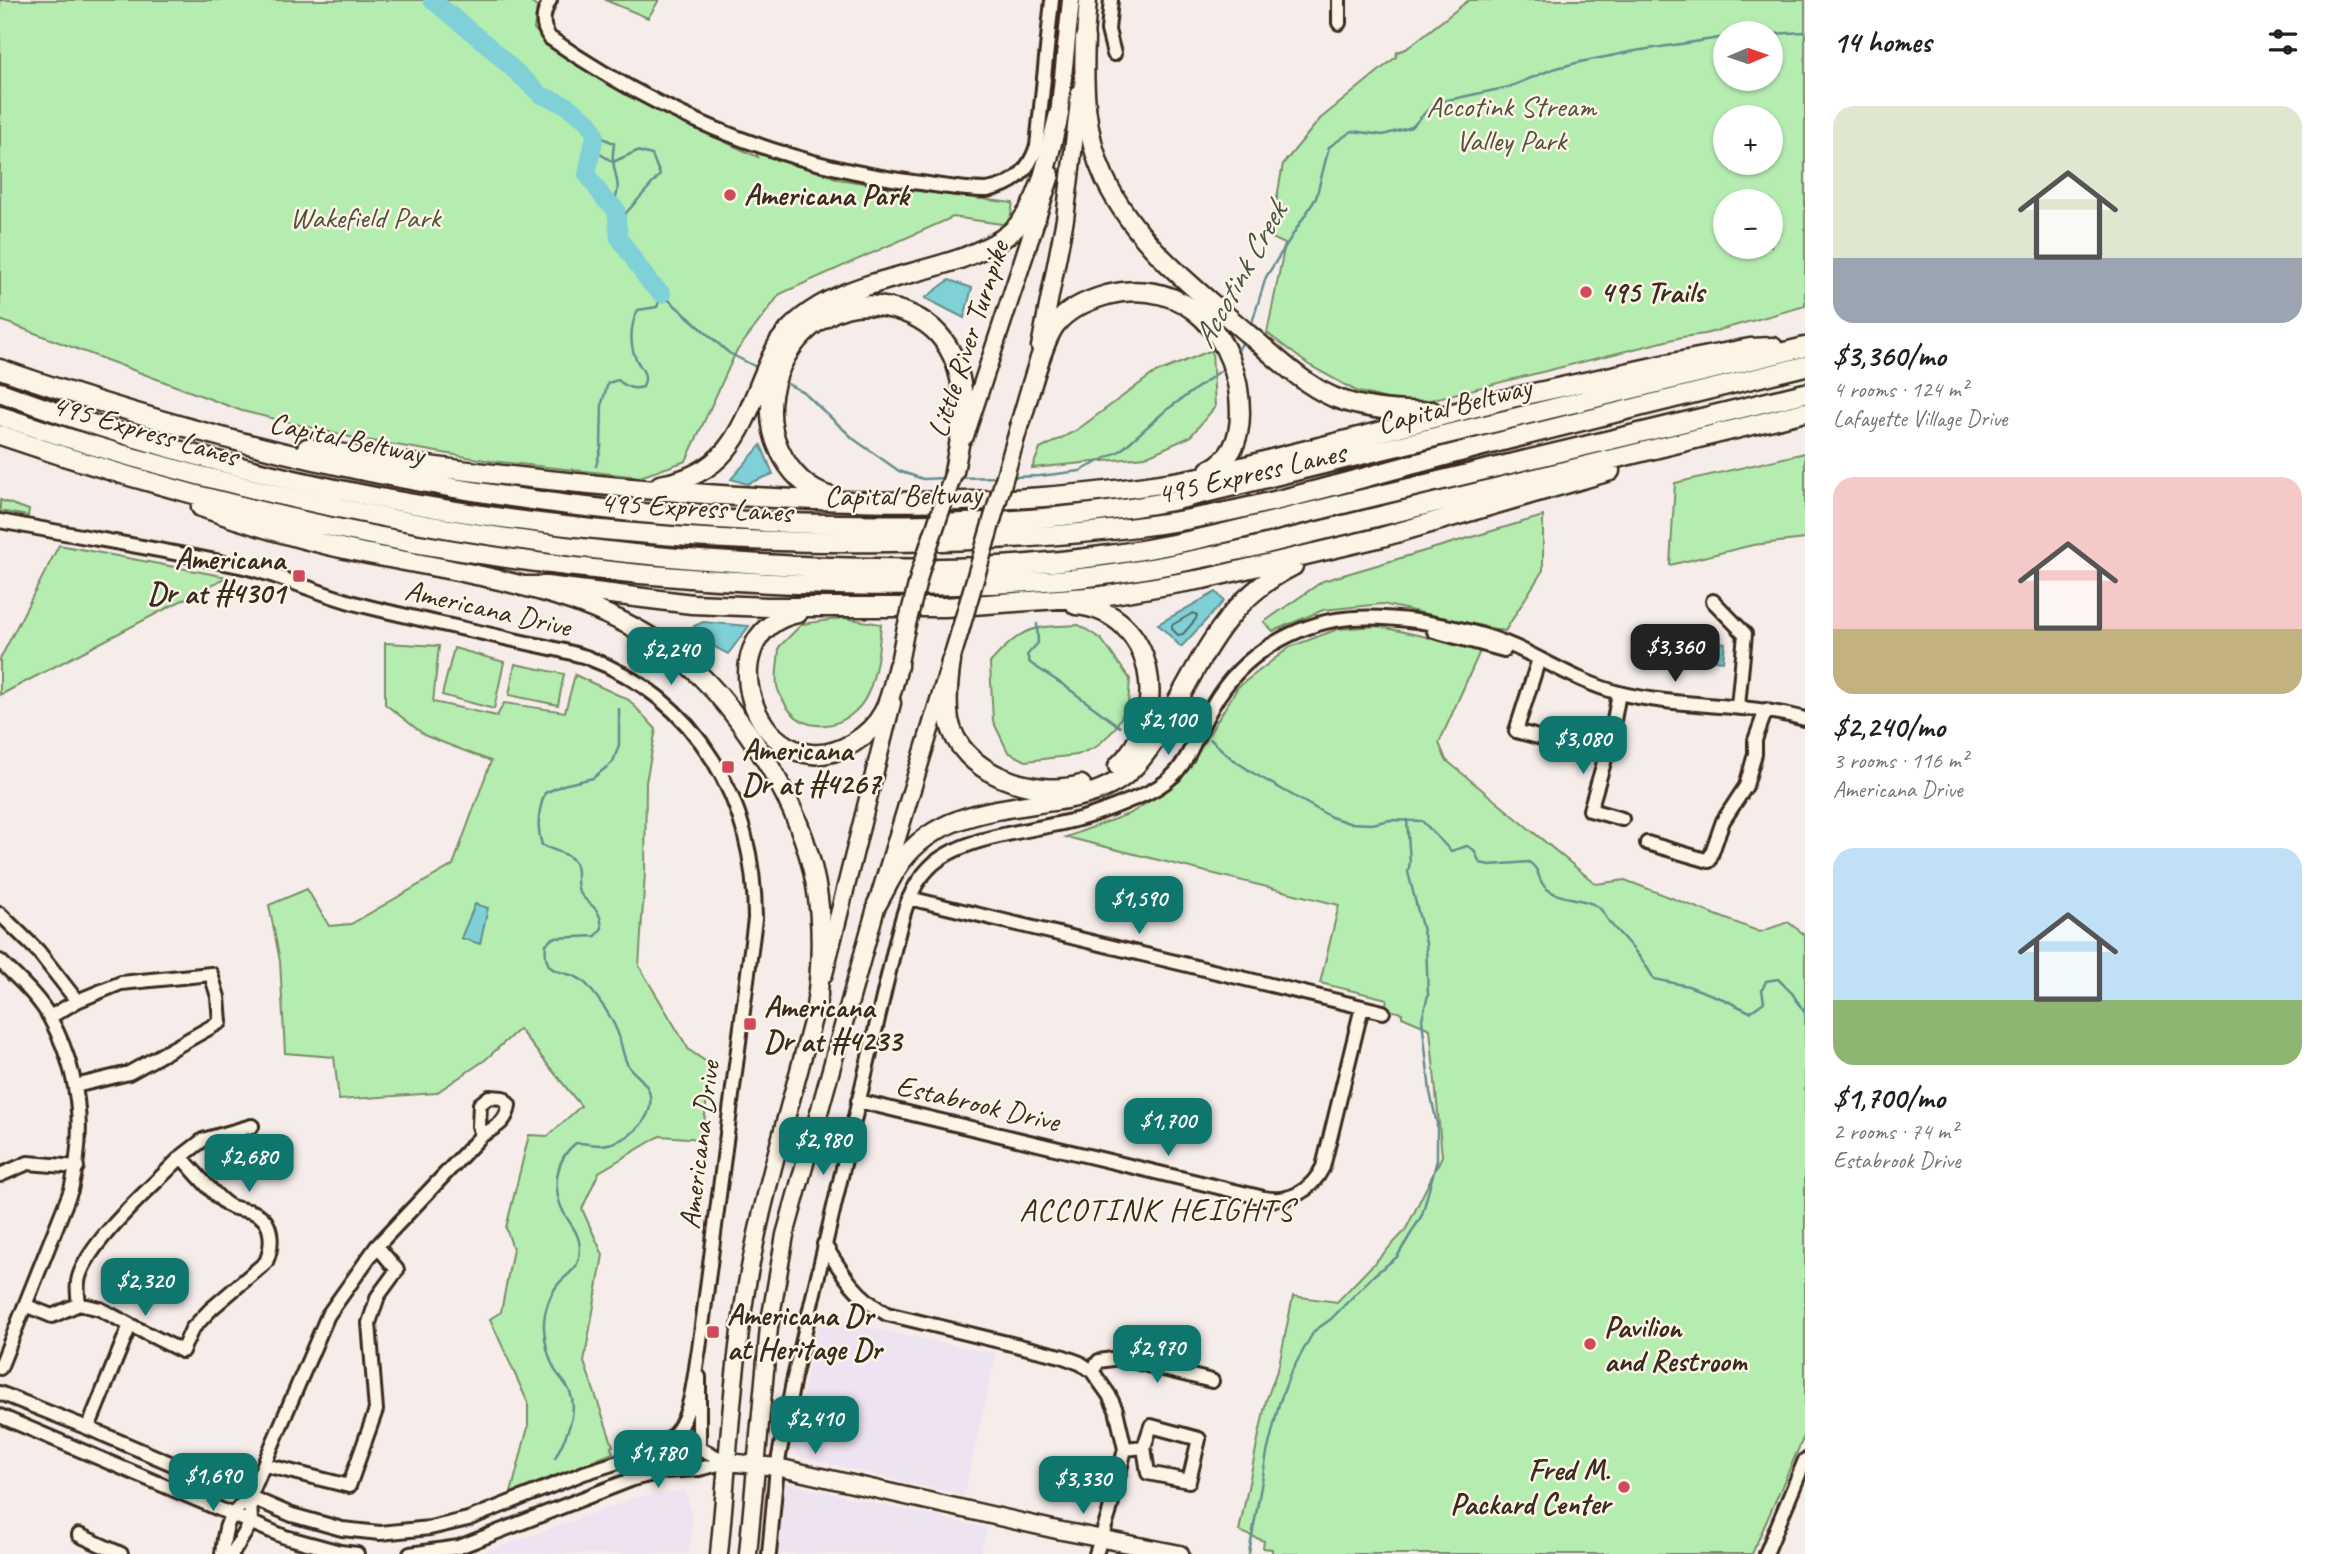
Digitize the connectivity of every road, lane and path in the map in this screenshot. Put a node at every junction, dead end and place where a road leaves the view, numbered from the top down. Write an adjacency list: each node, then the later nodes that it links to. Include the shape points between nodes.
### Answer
1 (550, 0): 2 (street, via 543,27 550,38 656,102 712,129 868,176 973,190 1012,183 1027,169 1037,146)
2 (1052, 0)
3 (1071, 0): 10 (main road, Little River Turnpike)
4 (1088, 0): 8 (main road, Little River Turnpike)
5 (1111, 0): 9 (street, via 1108,30)
6 (1339, 0): 7 (street)
7 (1339, 23)
8 (1085, 38): 11 (highway, via 1087,121 1104,177 1118,204); 21 (main road, Little River Turnpike, via 1065,219)
9 (1114, 54)
10 (1059, 114): 12 (highway, via 1035,196 1019,224 1002,239 948,263 832,299 810,312); 23 (main road, Little River Turnpike, via 1047,192)
11 (1202, 305): 18 (highway, via 1319,390 1370,408 1442,411); 21 (highway, via 1131,292 1096,298 1066,314 1052,332); 29 (highway, via 1236,375 1240,403 1237,438 1223,462)
12 (791, 338): 23 (highway, via 842,309 872,306 911,314 939,333 952,352 961,379); 28 (highway, via 770,359 731,444 695,475 648,487); 30 (highway, via 772,399 778,447 804,483 828,497)
13 (1805, 346): 18 (highway, via 1738,350); 22 (highway, Capital Beltway, via 1172,502 962,524 747,521 574,507 367,472)
14 (1805, 366): 16 (highway, 495 Express Lanes, via 1238,509 1048,537 849,543 639,534 476,515 367,496 260,472)
15 (0, 369): 22 (highway, Capital Beltway)
16 (0, 392)
17 (1805, 393): 20 (highway, 495 Express Lanes, via 1185,543 1065,561 902,569 652,555 439,527 187,472)
18 (1511, 398): 29 (highway)
19 (1805, 412): 26 (highway)
20 (0, 416)
21 (1020, 424): 38 (main road, Little River Turnpike, bridge)
22 (179, 427): 28 (highway, via 404,464)
23 (965, 427): 27 (highway)
24 (0, 435): 25 (highway)
25 (53, 453): 26 (highway, via 239,506 510,558 720,582 937,586 1080,578 1182,562); 33 (highway, via 293,536)
26 (1640, 453): 32 (highway, via 1611,471)
27 (954, 472): 39 (main road, Little River Turnpike, bridge, via 921,569)
28 (580, 484): 30 (highway)
29 (1159, 485): 30 (highway, via 1036,498)
30 (863, 502)
31 (0, 521): 68 (street, Americana Drive, via 244,567 351,602 577,655 628,677 687,726 732,794 749,845 755,891 750,970)
32 (1359, 541): 35 (highway, via 1172,585); 48 (highway, via 1272,577 1231,612 1158,735 1122,778 1070,799 974,815 939,828 910,851)
33 (522, 586): 36 (highway, via 692,604); 52 (highway, via 589,607 640,631 684,661 723,699 795,815 814,869 821,923)
34 (1713, 601): 41 (street, via 1745,634)
35 (1031, 602): 36 (highway); 38 (highway, via 1083,605 1110,615 1145,659 1150,676 1148,716 1129,756 1115,769 1070,788 1047,789 1003,779 958,741 949,722)
36 (836, 608): 39 (highway, via 775,619 755,643 748,682 752,704 775,737 806,753 844,748 880,719)
37 (1539, 659): 40 (street); 44 (street, via 1516,731); 47 (street, via 1455,627 1377,616 1314,625 1260,652 1230,680 1185,762 1158,787 1091,816 955,849 929,868)
38 (951, 662): 48 (main road, Little River Turnpike)
39 (898, 666): 52 (main road, Little River Turnpike)
40 (1619, 693): 41 (street); 45 (street, via 1590,810)
41 (1738, 706): 42 (street)
42 (1766, 710): 43 (street); 46 (street, via 1746,786 1723,821 1709,861)
43 (1805, 719)
44 (1549, 740)
45 (1622, 819)
46 (1647, 843)
47 (909, 898): 53 (street); 57 (street)
48 (877, 904): 81 (main road, Little River Turnpike, via 785,1234 769,1327)
49 (0, 914): 51 (street, via 38,951)
50 (0, 961): 55 (street)
51 (77, 1001): 55 (street); 56 (street, via 121,983 211,974 220,1022 129,1073)
52 (816, 1007): 80 (main road, Little River Turnpike, via 754,1247)
53 (1362, 1007): 54 (street); 57 (street, Estabrook Drive, via 1323,1167 1303,1192 1283,1199)
54 (1383, 1012)
55 (50, 1017): 56 (street)
56 (75, 1086): 61 (street, via 80,1127)
57 (858, 1101): 63 (street)
58 (252, 1126): 60 (street, via 203,1140)
59 (482, 1135): 64 (street)
60 (181, 1157): 65 (street, via 91,1250 79,1277); 67 (street, via 228,1205 262,1218 272,1238 269,1255 192,1329 182,1351)
61 (77, 1167): 62 (street, via 28,1163); 66 (street)
62 (0, 1175)
63 (824, 1244): 70 (street, via 852,1288 887,1314 1061,1356); 83 (street)
64 (377, 1246): 82 (street, via 328,1315); 82 (street, via 397,1270 378,1296 369,1323 376,1409 349,1486)
65 (79, 1304): 66 (street, via 52,1316); 67 (street)
66 (27, 1306): 69 (street)
67 (130, 1325): 74 (street)
68 (699, 1349): 76 (street, Americana Drive); 78 (street, Americana Drive, via 681,1427)
69 (0, 1368)
70 (1092, 1371): 71 (street, via 1098,1361 1119,1358); 77 (street, via 1116,1410)
71 (1212, 1381)
72 (0, 1393): 74 (street)
73 (0, 1416): 85 (street)
74 (88, 1428): 84 (street)
75 (1144, 1447): 75 (street, via 1151,1426 1199,1439 1189,1481 1148,1473); 77 (street)
76 (699, 1448): 78 (street, via 659,1449); 80 (street)
77 (1125, 1449): 89 (street)
78 (640, 1455): 84 (street, via 468,1519 430,1528 380,1533 342,1529)
79 (1805, 1460): 99 (street)
80 (727, 1462): 81 (main road); 88 (main road, Little River Turnpike); 94 (street, via 633,1479 459,1547)
81 (755, 1464): 83 (main road); 96 (main road, Little River Turnpike)
82 (265, 1465): 84 (street)
83 (777, 1467): 89 (main road); 97 (street)
84 (250, 1497): 85 (street); 86 (street)
85 (230, 1514): 86 (street); 91 (street)
86 (251, 1523): 92 (street); 93 (street, via 311,1545)
87 (79, 1535): 90 (street)
88 (720, 1546): 95 (main road)
89 (1099, 1546): 98 (main road)
90 (121, 1554)
91 (222, 1554)
92 (232, 1554)
93 (357, 1554)
94 (410, 1554)
95 (712, 1554)
96 (748, 1554)
97 (769, 1554)
98 (1180, 1554)
99 (1766, 1554)

